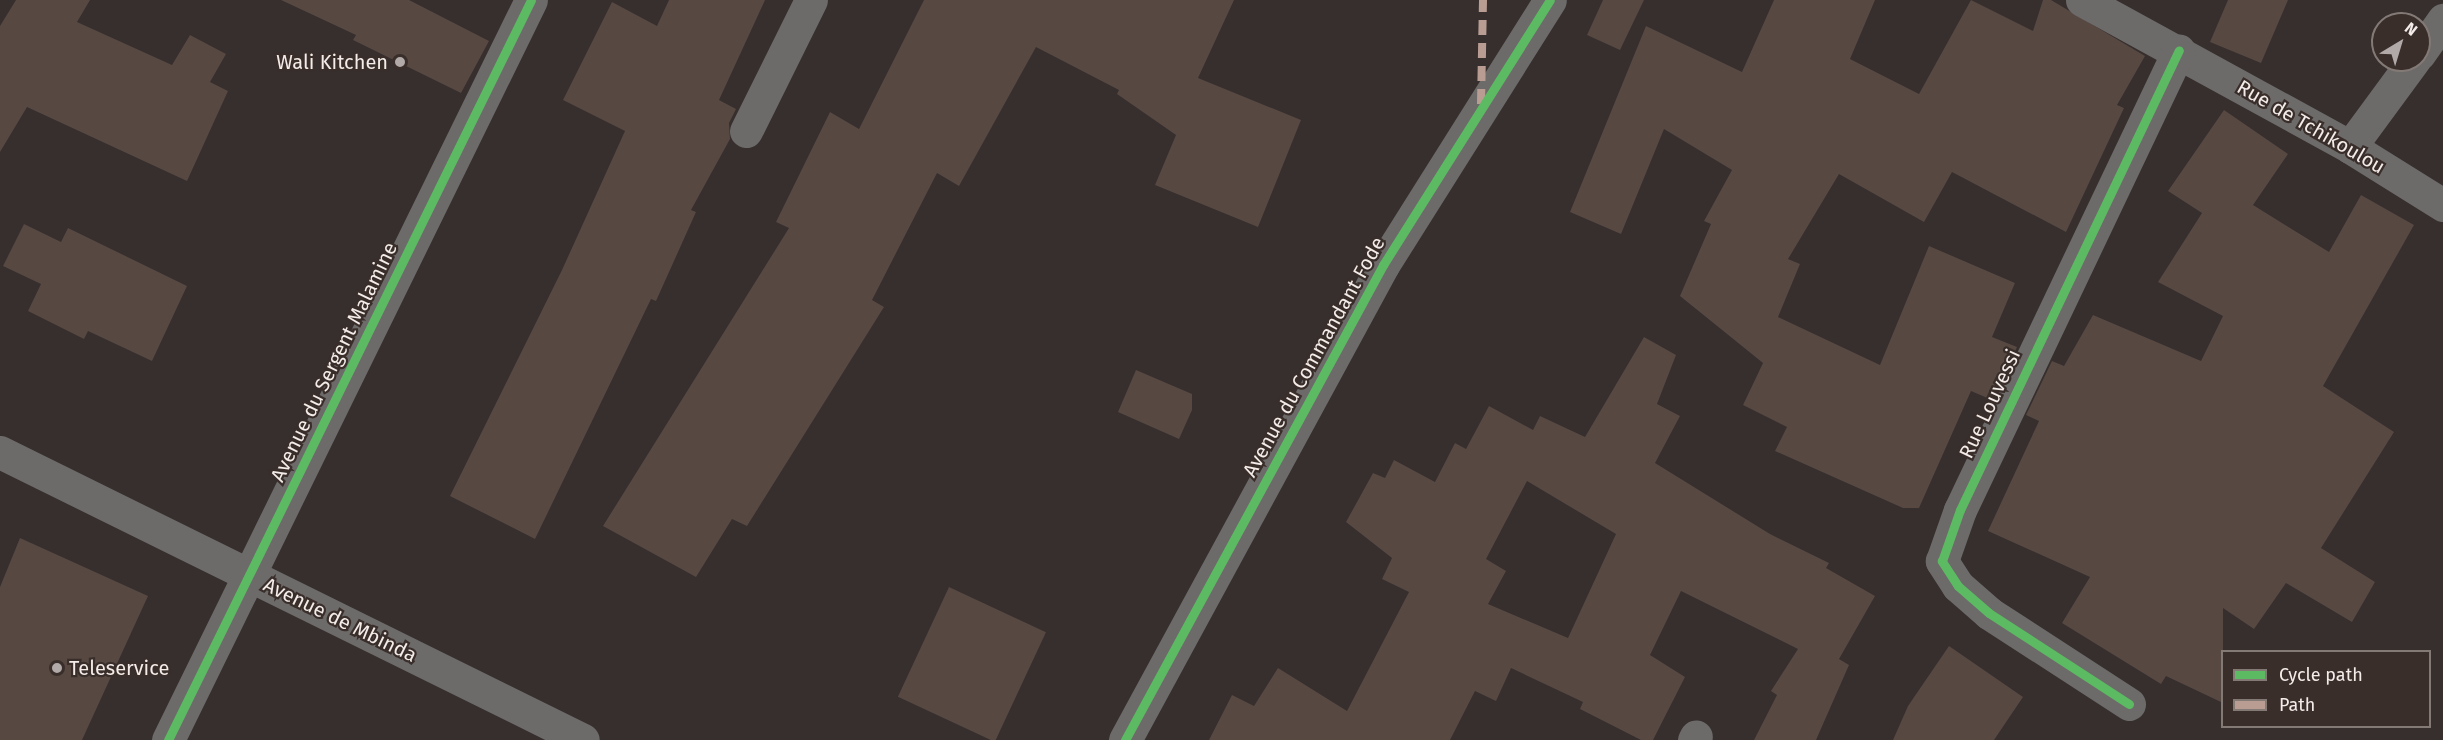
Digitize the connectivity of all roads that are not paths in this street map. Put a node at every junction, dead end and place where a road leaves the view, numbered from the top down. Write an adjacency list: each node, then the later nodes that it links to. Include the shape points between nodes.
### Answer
1 (531, 0): 13 (street, Avenue du Sergent Malamine)
2 (811, 0): 9 (street)
3 (1550, 0): 17 (street, Avenue du Commandant Fode, via 1383,265)
4 (2082, 0): 7 (street, Rue de Tchikoulou)
5 (2443, 20): 6 (street)
6 (2431, 37)
7 (2179, 50): 10 (street, Rue de Tchikoulou); 14 (street, Rue Louvessi, via 1960,510 1942,561 1958,586 1989,613)
8 (2405, 72): 10 (street)
9 (746, 131)
10 (2350, 147): 11 (street, Rue de Tchikoulou)
11 (2443, 205)
12 (0, 452): 13 (street, Avenue de Mbinda)
13 (249, 575): 15 (street, Avenue du Sergent Malamine); 16 (street, Avenue de Mbinda)
14 (2129, 704)
15 (168, 740)
16 (583, 740)
17 (1125, 740)

